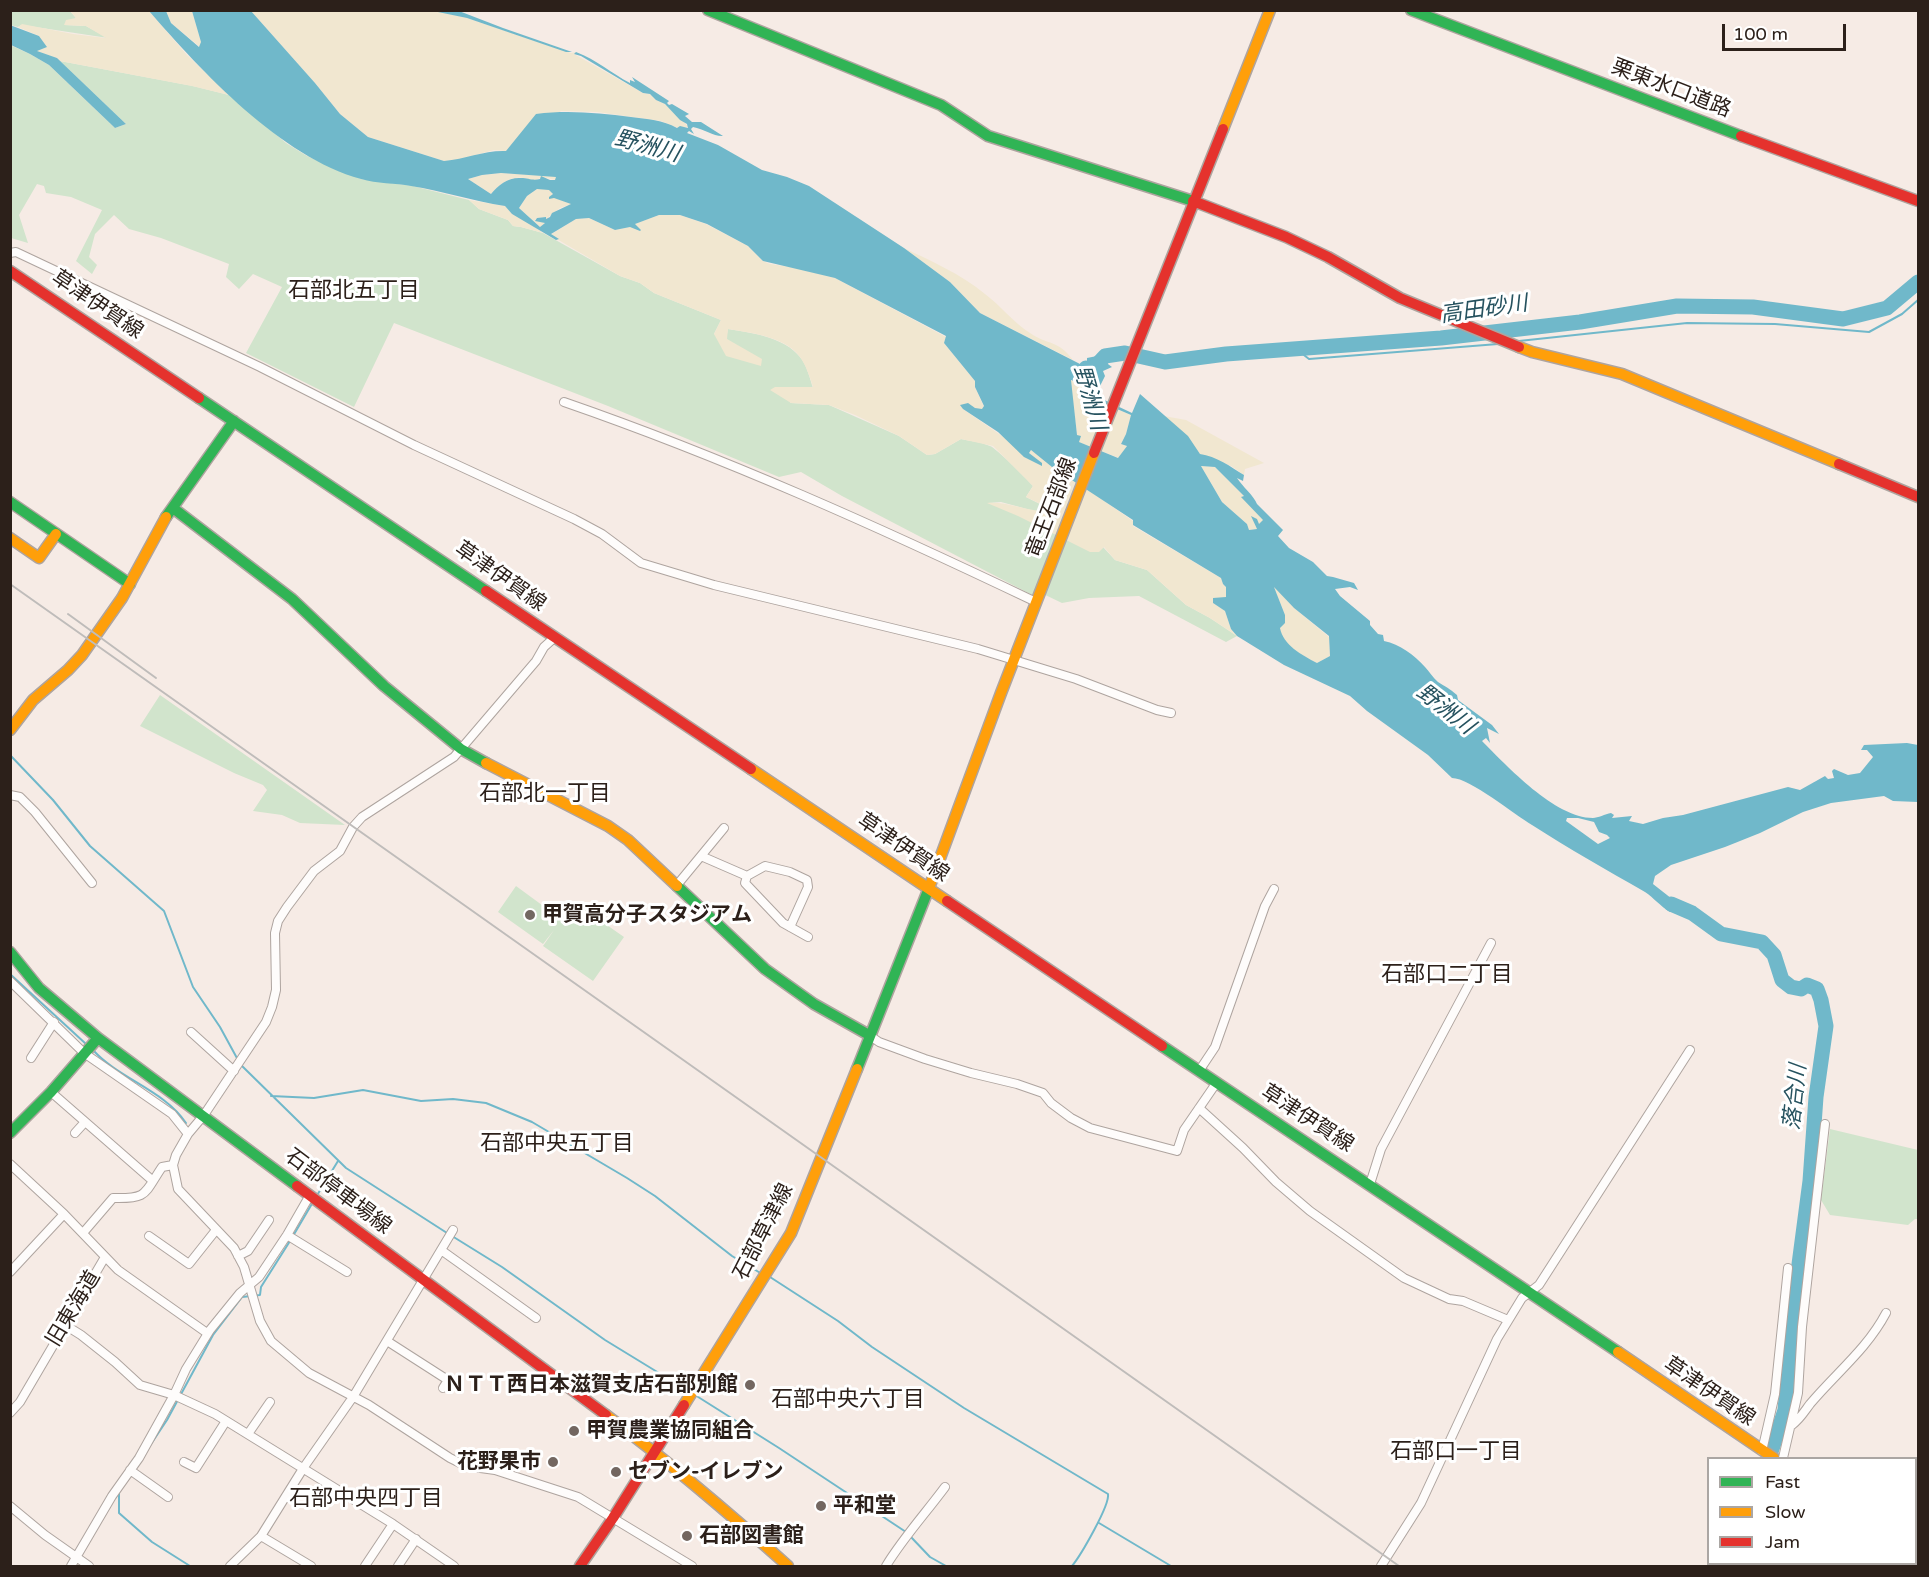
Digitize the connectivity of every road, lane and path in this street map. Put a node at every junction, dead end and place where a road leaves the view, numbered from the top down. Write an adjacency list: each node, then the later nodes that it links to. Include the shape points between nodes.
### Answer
1 (708, 10): 4 (main road, via 941,105 988,136)
2 (1270, 10): 4 (main road, 竜王石部線)
3 (1411, 10): 5 (main road, 栗東水口道路)
4 (1194, 201): 10 (main road, via 1286,237 1400,298 1494,337 1532,352 1622,374); 16 (main road, 竜王石部線)
5 (1918, 201)
6 (10, 253): 18 (street, via 16,252 95,288 574,519 641,563 725,588)
7 (10, 271): 9 (main road, 草津伊賀線)
8 (564, 402): 16 (street, via 798,492)
9 (234, 420): 12 (main road); 17 (main road, 草津伊賀線)
10 (1918, 496)
11 (10, 502): 13 (main road)
12 (173, 508): 15 (main road); 21 (main road, via 292,599 384,686)
13 (56, 534): 14 (main road, via 39,558); 15 (main road)
14 (10, 538)
15 (130, 584): 20 (main road, via 76,662 33,700)
16 (1037, 599): 18 (main road, 竜王石部線)
17 (554, 638): 21 (street); 28 (main road, 草津伊賀線)
18 (1015, 660): 19 (street); 28 (main road, 竜王石部線)
19 (1171, 713)
20 (10, 730)
21 (461, 749): 27 (main road, via 608,826); 42 (street, via 362,817 340,851 314,872 287,907 275,933 273,1007)
22 (10, 795): 26 (street, via 20,797 35,812)
23 (724, 828): 24 (street)
24 (701, 855): 25 (street); 27 (street)
25 (747, 876): 30 (street, via 745,883); 30 (street, via 765,866 807,880 808,887)
26 (92, 883)
27 (677, 885): 37 (main road, via 765,969 814,1005)
28 (928, 888): 37 (main road, 石部草津線); 43 (main road, 草津伊賀線)
29 (1274, 889): 43 (street, via 1215,1047)
30 (790, 927): 31 (street)
31 (808, 937)
32 (1491, 943): 56 (street, via 1381,1149)
33 (10, 952): 38 (main road, 石部停車場線, via 50,998)
34 (10, 981): 35 (street)
35 (54, 1022): 40 (street); 41 (street)
36 (191, 1032): 42 (street)
37 (869, 1035): 46 (street, via 925,1059 1043,1093 1071,1118 1090,1128 1177,1151); 88 (main road, 石部草津線, via 790,1233)
38 (98, 1038): 40 (main road); 47 (main road, 石部停車場線)
39 (1690, 1050): 73 (street, via 1539,1285)
40 (84, 1053): 45 (main road); 52 (street, via 172,1114)
41 (31, 1059)
42 (234, 1071): 47 (street)
43 (1199, 1071): 44 (main road, 草津伊賀線)
44 (1216, 1082): 46 (street); 56 (main road, 草津伊賀線)
45 (51, 1092): 48 (street); 50 (main road)
46 (1199, 1108): 76 (street, via 1310,1211 1404,1278)
47 (204, 1116): 52 (street); 57 (main road, 石部停車場線)
48 (85, 1122): 51 (street); 55 (street)
49 (1825, 1124): 86 (street)
50 (13, 1126)
51 (75, 1133)
52 (188, 1134): 54 (street)
53 (10, 1164): 58 (street, 旧東海道)
54 (173, 1165): 55 (street, via 162,1167); 60 (street, via 178,1189)
55 (153, 1181): 62 (street, via 141,1196 113,1198)
56 (1370, 1184): 73 (main road, 草津伊賀線)
57 (310, 1195): 63 (street); 71 (main road, 石部停車場線)
58 (64, 1214): 62 (street, 旧東海道); 69 (street)
59 (269, 1220): 66 (street, via 248,1251)
60 (216, 1230): 64 (street, via 189,1264); 66 (street)
61 (453, 1230): 65 (street)
62 (83, 1233): 67 (street, 旧東海道)
63 (287, 1235): 70 (street); 72 (street, via 259,1277)
64 (149, 1236)
65 (441, 1250): 71 (street); 75 (street)
66 (238, 1256): 72 (street)
67 (105, 1257): 77 (street, 旧東海道); 78 (street)
68 (1788, 1268): 89 (street)
69 (10, 1272)
70 (347, 1272)
71 (424, 1280): 79 (street); 88 (main road, 石部停車場線)
72 (249, 1284): 78 (street); 82 (street, via 260,1321 271,1341 309,1373)
73 (1529, 1293): 76 (street); 89 (main road, 草津伊賀線)
74 (1886, 1313): 86 (street, via 1860,1351)
75 (536, 1318)
76 (1508, 1320): 113 (street, via 1421,1503)
77 (65, 1326): 81 (street, via 140,1385); 84 (street, 旧東海道)
78 (207, 1333): 81 (street)
79 (387, 1341): 80 (street, via 451,1382); 82 (street)
80 (443, 1388)
81 (174, 1395): 85 (street); 93 (street)
82 (353, 1397): 92 (street); 97 (street, via 466,1466 495,1470 562,1491)
83 (270, 1402): 87 (street)
84 (10, 1413)
85 (226, 1421): 87 (street); 91 (street, via 196,1468)
86 (1792, 1425): 90 (street)
87 (248, 1434): 92 (street)
88 (654, 1450): 97 (main road, 石部草津線); 111 (main road, 石部停車場線)
89 (1767, 1454)
90 (1783, 1457)
91 (184, 1462)
92 (304, 1467): 98 (street); 99 (street)
93 (130, 1470): 95 (street); 101 (street)
94 (945, 1487): 112 (street)
95 (168, 1497)
96 (11, 1508): 101 (street)
97 (613, 1518): 109 (main road, 石部草津線); 110 (street)
98 (393, 1524): 100 (street); 106 (street)
99 (261, 1536): 104 (street); 105 (street)
100 (416, 1539): 107 (street); 108 (street)
101 (76, 1558): 102 (street); 103 (street)
102 (71, 1566)
103 (89, 1566)
104 (230, 1566)
105 (311, 1566)
106 (364, 1566)
107 (398, 1566)
108 (454, 1566)
109 (580, 1566)
110 (692, 1566)
111 (788, 1566)
112 (886, 1566)
113 (1381, 1566)

